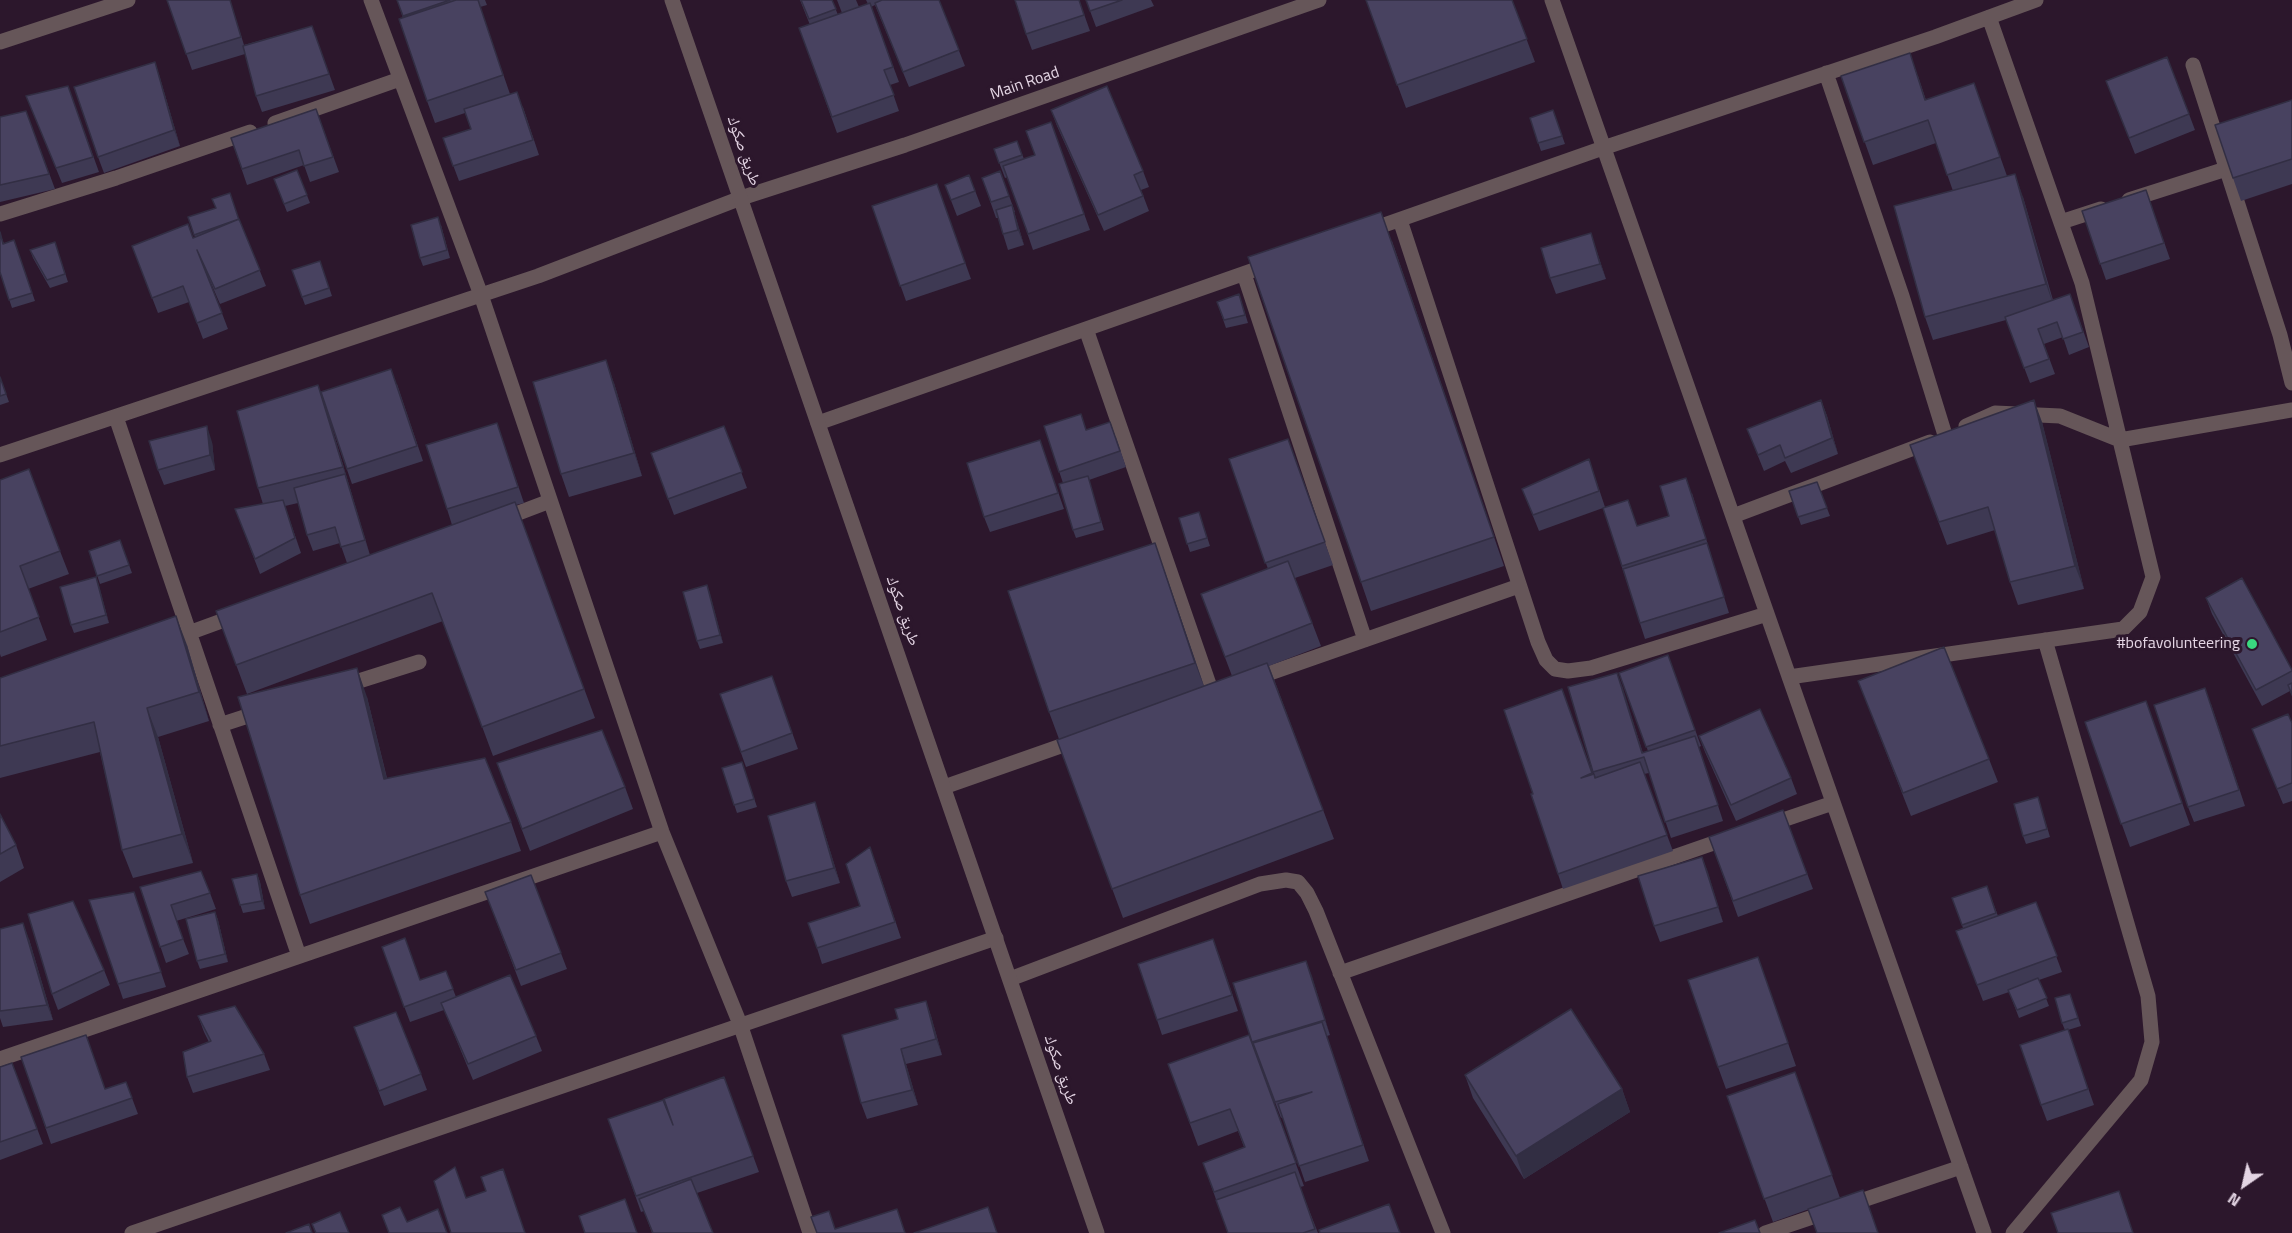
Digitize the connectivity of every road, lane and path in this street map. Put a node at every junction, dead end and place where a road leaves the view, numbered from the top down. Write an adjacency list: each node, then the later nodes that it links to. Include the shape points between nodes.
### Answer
1 (128, 0): 8 (street)
2 (371, 0): 11 (street)
3 (672, 0): 14 (street, طريق صكوك)
4 (1319, 0): 14 (street, Main Road, via 905,145)
5 (1552, 0): 12 (street)
6 (2036, 0): 7 (street)
7 (1989, 17): 10 (street); 17 (street)
8 (0, 42)
9 (2193, 65): 13 (street)
10 (1826, 73): 12 (street); 27 (street)
11 (400, 79): 15 (street); 21 (street)
12 (1603, 148): 16 (street); 31 (street)
13 (2226, 169): 17 (street); 23 (street)
14 (741, 198): 21 (street, Main Road); 26 (street, طريق صكوك)
15 (0, 214)
16 (1400, 220): 18 (street); 33 (street)
17 (2061, 222): 28 (street, via 2082,283)
18 (1355, 235)
19 (1289, 258): 20 (street)
20 (1244, 274): 22 (street); 37 (street)
21 (482, 295): 25 (street, Main Road); 30 (street)
22 (1086, 329): 26 (street); 37 (street, via 1217,691)
23 (2292, 383)
24 (2292, 410): 28 (street)
25 (116, 417): 29 (street, Main Road); 36 (street)
26 (818, 423): 46 (street, طريق صكوك)
27 (1945, 435): 28 (street, via 1995,413 2060,416); 31 (street)
28 (2120, 440): 38 (street, via 2154,577 2140,612 2123,629)
29 (0, 455)
30 (550, 501): 32 (street); 48 (street)
31 (1733, 516): 35 (street)
32 (485, 525)
33 (1520, 586): 35 (street, via 1546,660 1555,669 1568,671 1591,668); 37 (street)
34 (255, 609): 36 (street)
35 (1767, 614): 41 (street)
36 (190, 633): 39 (street); 44 (street)
37 (1365, 640)
38 (2045, 640): 41 (street); 62 (street, via 2148,996 2152,1042 2141,1080)
39 (145, 649)
40 (419, 662): 42 (street)
41 (1789, 677): 47 (street)
42 (331, 690)
43 (276, 707): 44 (street)
44 (220, 724): 50 (street)
45 (1089, 736): 46 (street)
46 (944, 787): 49 (street, طريق صكوك)
47 (1833, 803): 51 (street); 55 (street)
48 (662, 832): 50 (street); 53 (street)
49 (996, 938): 52 (street, طريق صكوك); 53 (street)
50 (299, 956): 54 (street)
51 (1340, 973): 52 (street, via 1307,893 1298,882 1286,880 1260,884); 59 (street)
52 (1010, 979): 58 (street, طريق صكوك)
53 (740, 1024): 56 (street); 57 (street)
54 (0, 1059)
55 (1961, 1167): 60 (street); 61 (street)
56 (141, 1232)
57 (810, 1233)
58 (1097, 1233)
59 (1443, 1233)
60 (1765, 1233)
61 (1984, 1233)
62 (2013, 1233)

